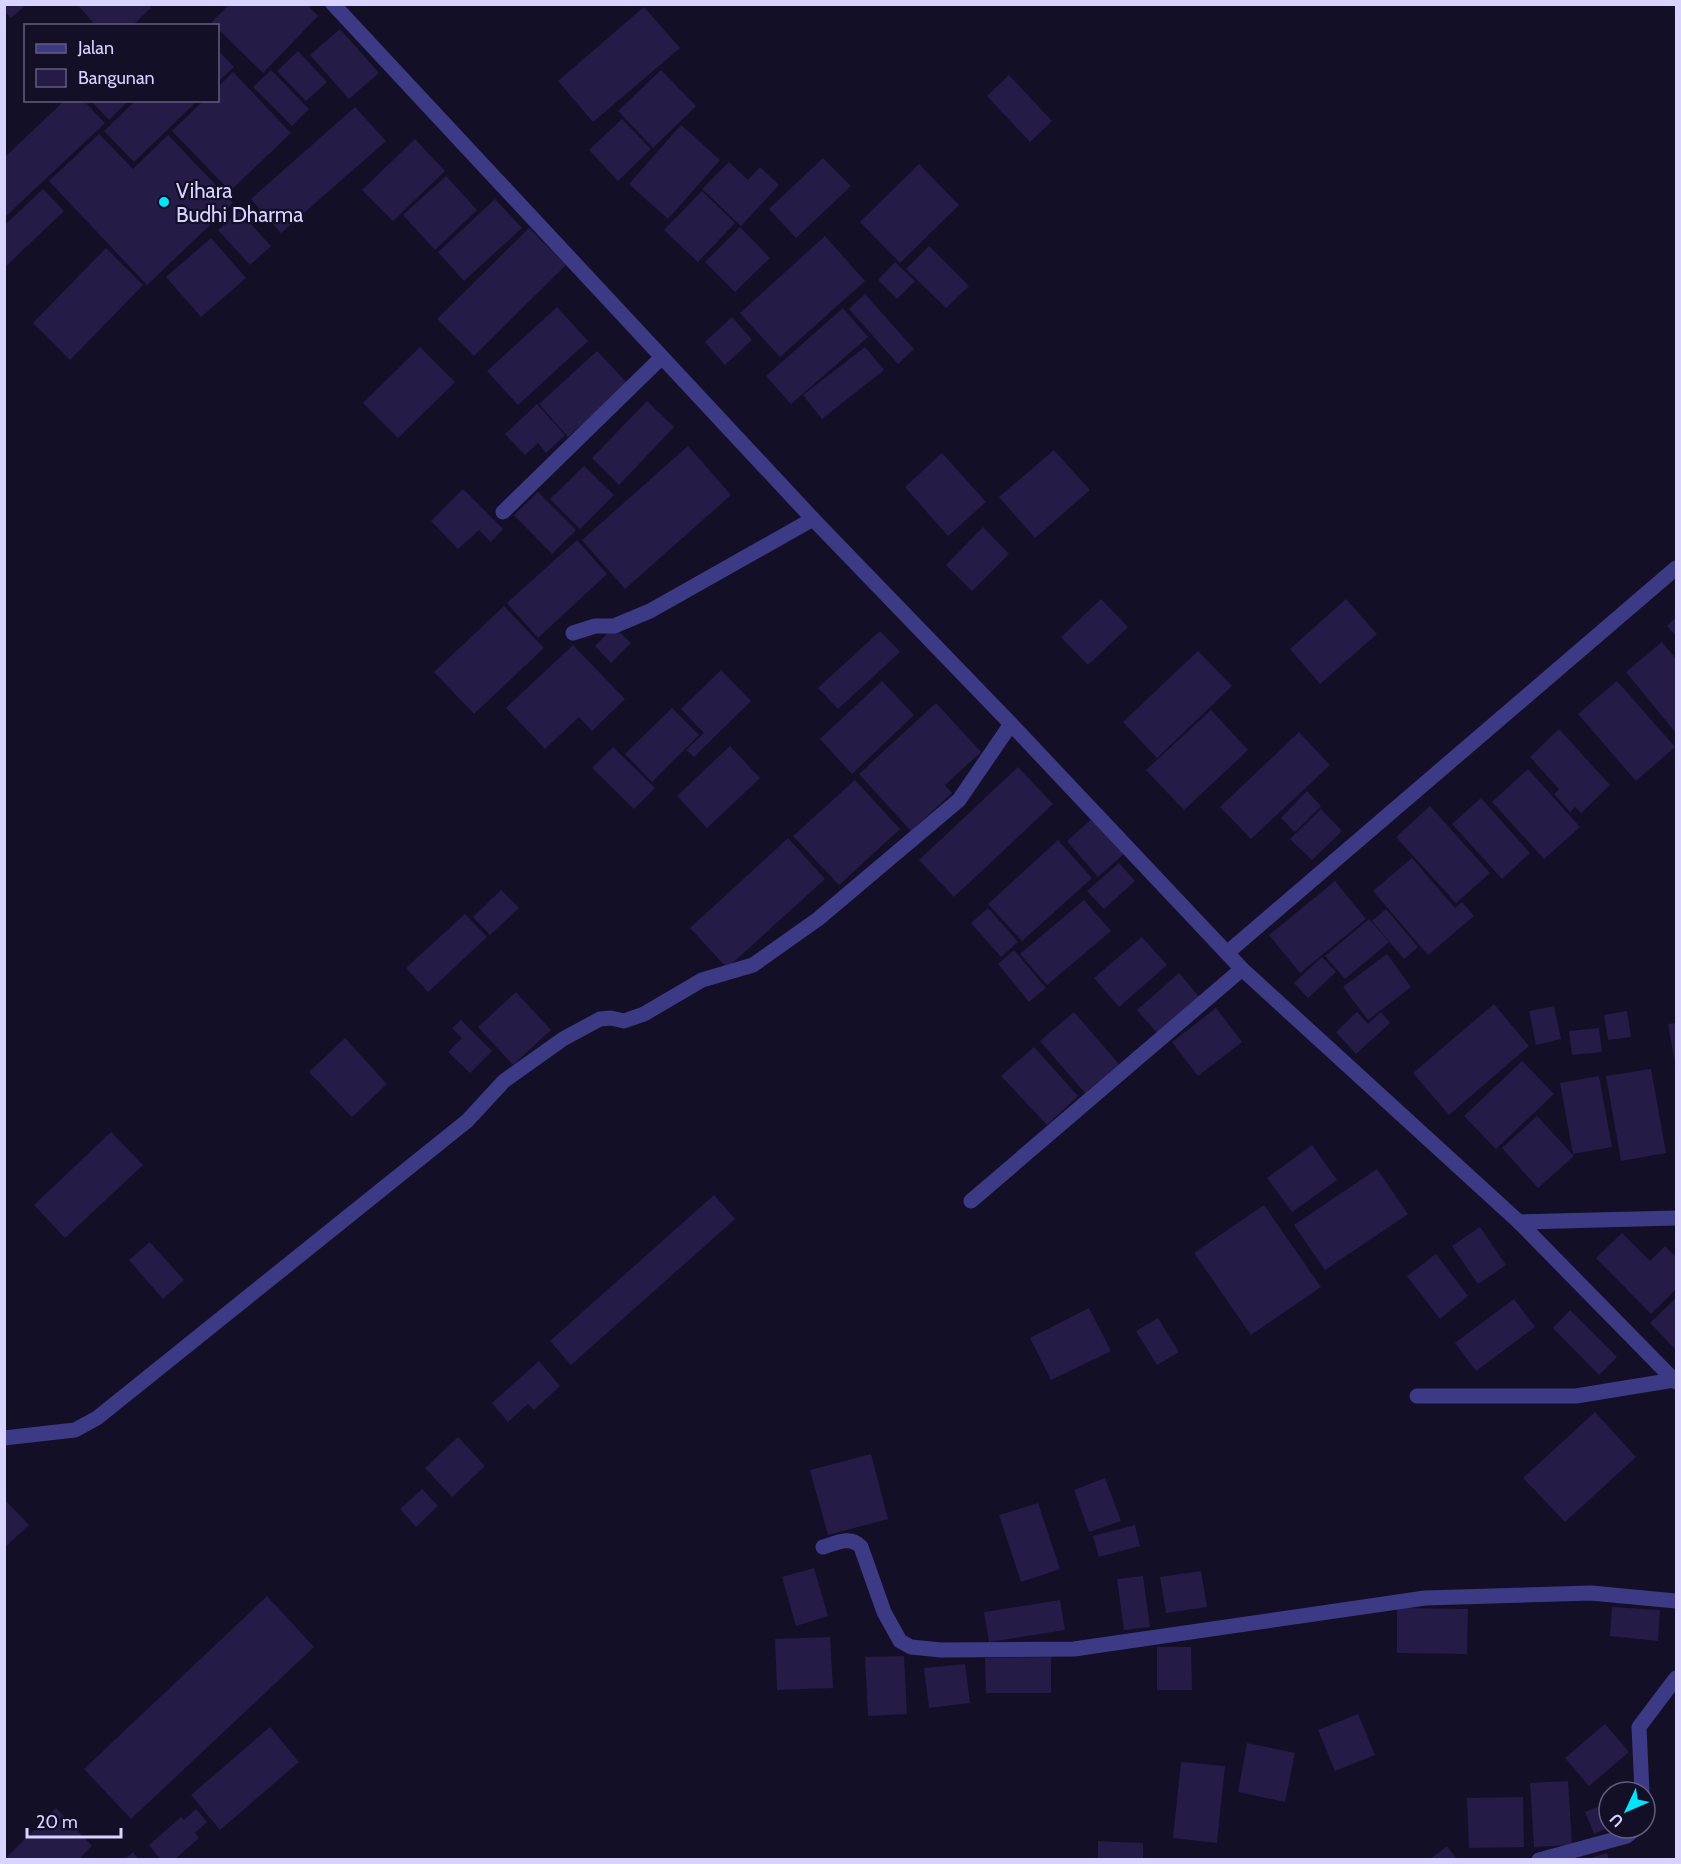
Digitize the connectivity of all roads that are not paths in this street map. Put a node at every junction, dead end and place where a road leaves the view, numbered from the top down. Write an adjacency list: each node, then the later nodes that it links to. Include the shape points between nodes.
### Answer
1 (333, 4): 2 (street)
2 (662, 357): 3 (street); 4 (street)
3 (503, 512)
4 (813, 519): 6 (street, via 650,611 614,626 595,626); 7 (street)
5 (1677, 568): 8 (street)
6 (573, 633)
7 (1011, 724): 8 (street); 15 (street, via 959,800 790,939 753,965 702,980 644,1014 624,1021 600,1019 563,1039 504,1081 467,1121 98,1418 75,1430)
8 (1227, 953): 9 (street)
9 (1242, 969): 10 (street); 12 (street)
10 (971, 1201)
11 (1677, 1218): 12 (street)
12 (1519, 1222): 13 (street)
13 (1675, 1381): 14 (street, via 1576,1396)
14 (1417, 1396)
15 (4, 1438)
16 (823, 1547): 17 (street, via 849,1540 857,1542 884,1612 900,1641 911,1647 941,1650 1074,1649 1425,1598 1591,1593)
17 (1677, 1601)
18 (1677, 1678): 19 (street, via 1639,1727)
19 (1641, 1780)
20 (1612, 1840): 21 (street)
21 (1539, 1860)

